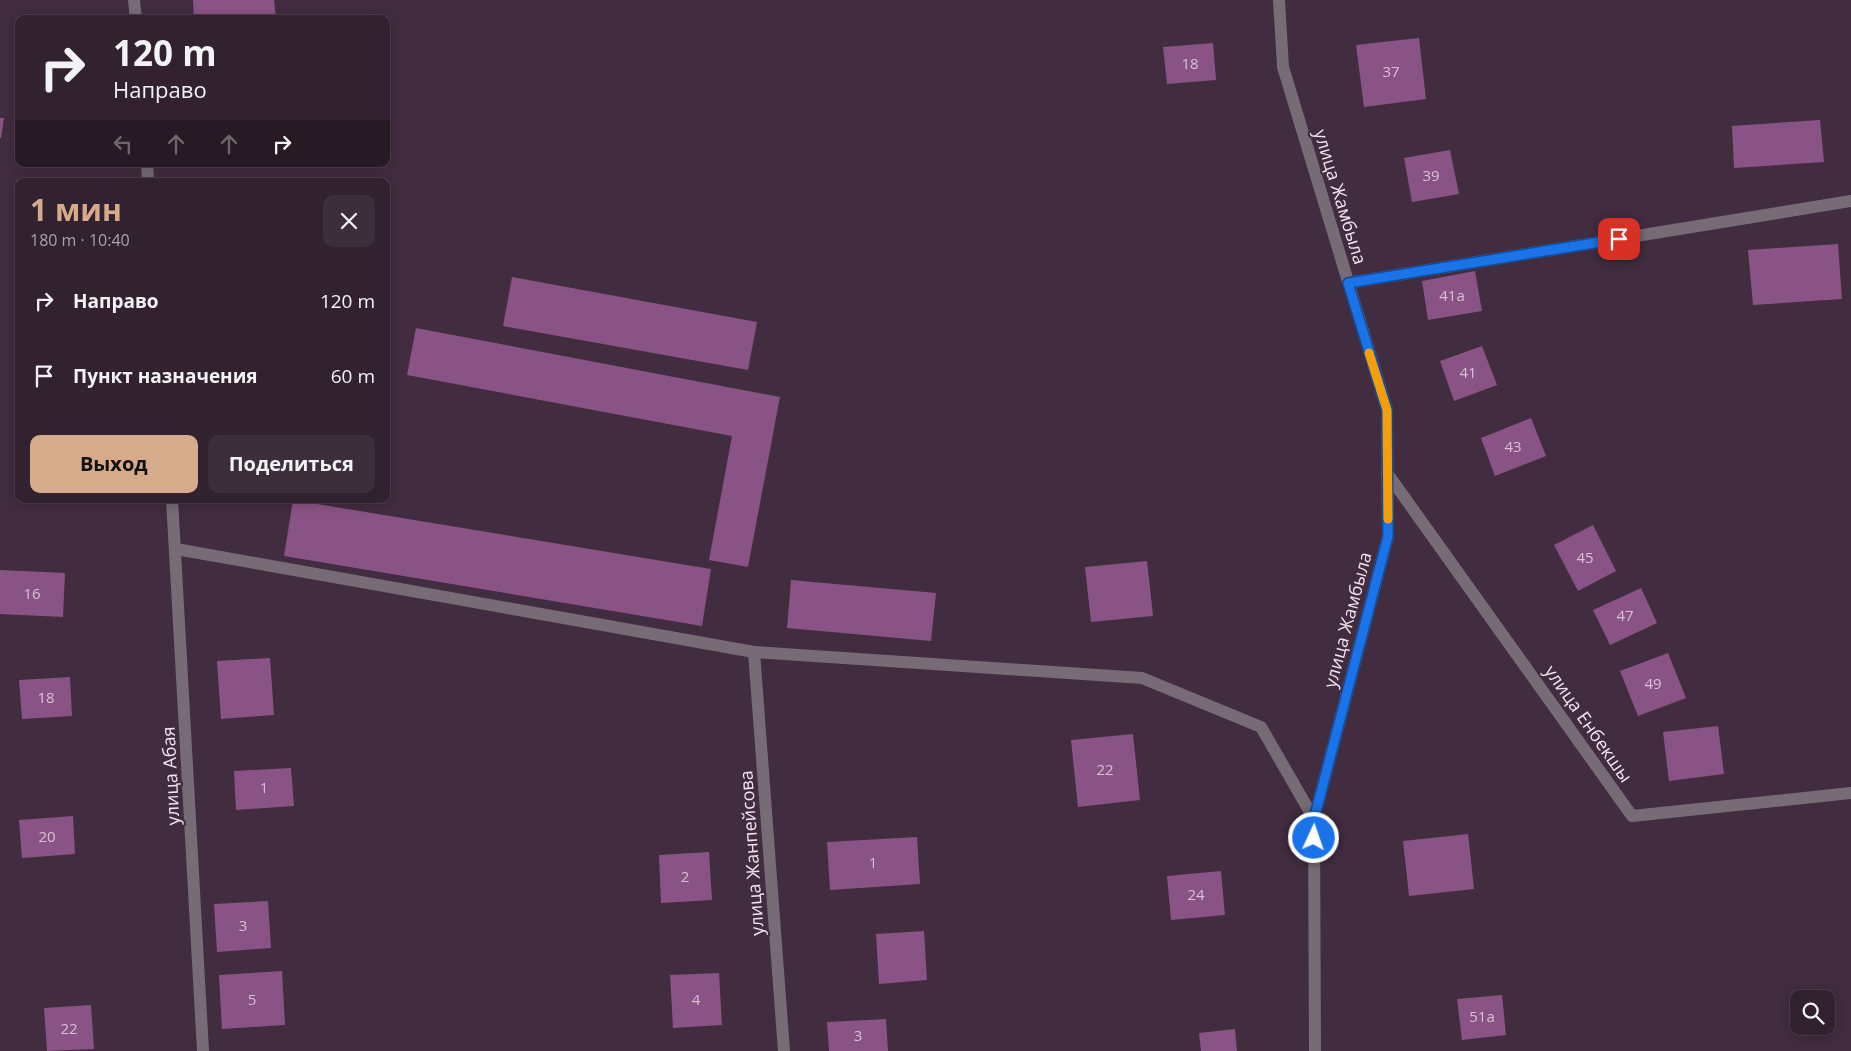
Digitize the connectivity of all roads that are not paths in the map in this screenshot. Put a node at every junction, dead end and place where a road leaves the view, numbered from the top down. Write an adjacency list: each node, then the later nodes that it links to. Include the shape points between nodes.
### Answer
1 (134, 0): 3 (street)
2 (1279, 0): 5 (street, улица Жамбыла, via 1283,67)
3 (136, 15)
4 (1851, 201): 5 (street)
5 (1348, 283): 6 (street, улица Жамбыла, via 1387,410)
6 (1388, 473): 10 (street, улица Енбекшы, via 1632,816); 11 (street, улица Жамбыла, via 1388,536)
7 (172, 503): 8 (street, улица Абая)
8 (176, 549): 9 (street); 12 (street, улица Абая)
9 (754, 652): 11 (street, via 1142,678 1261,727); 13 (street, улица Жанпейсова)
10 (1851, 793)
11 (1314, 819): 14 (street, улица Жамбыла)
12 (203, 1051)
13 (784, 1051)
14 (1315, 1051)

